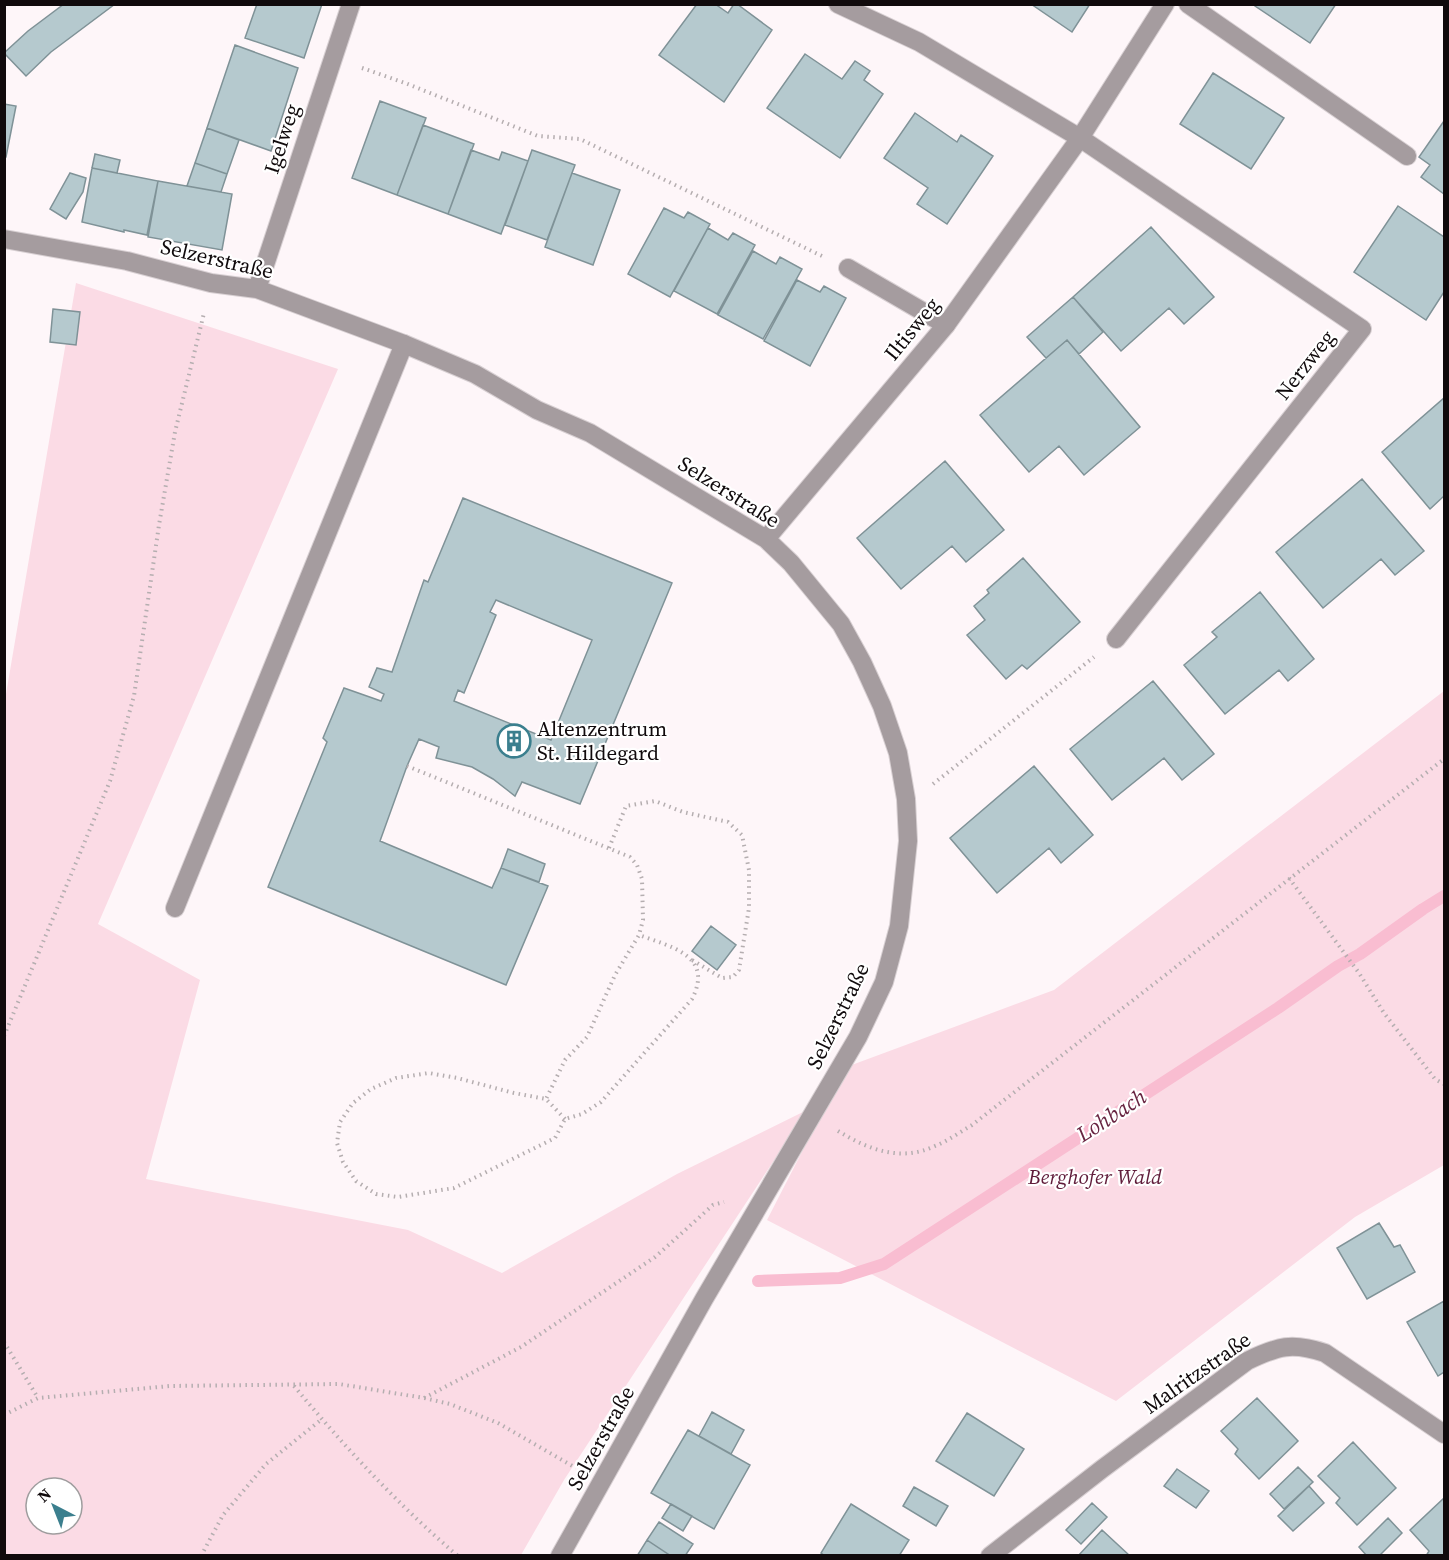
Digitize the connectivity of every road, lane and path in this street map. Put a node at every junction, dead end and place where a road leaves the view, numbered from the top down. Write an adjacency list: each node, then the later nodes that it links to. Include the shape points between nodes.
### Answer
1 (351, 4): 5 (street, Igelweg)
2 (838, 4): 6 (street, via 919,42)
3 (1165, 4): 6 (street, Iltisweg)
4 (1188, 4): 7 (street)
5 (333, 58): 9 (path, via 538,136 580,139); 11 (street, Igelweg)
6 (1080, 138): 12 (street, Iltisweg); 15 (street, Nerzweg, via 1362,329)
7 (1407, 156)
8 (4, 239): 10 (street, Selzerstraße, via 127,261)
9 (848, 268): 12 (street)
10 (211, 283): 11 (street, Selzerstraße); 24 (path, via 175,432 134,696 110,781)
11 (256, 289): 13 (street, Selzerstraße)
12 (946, 325): 14 (street, Iltisweg)
13 (404, 344): 14 (street, Selzerstraße, via 475,374 537,410 590,432); 21 (street)
14 (766, 539): 18 (street, Selzerstraße, via 814,589 841,624 862,662 898,753)
15 (1116, 639): 18 (path, via 937,782)
16 (1444, 759): 20 (path)
17 (407, 766): 19 (path)
18 (906, 799): 27 (street, Selzerstraße, via 909,841 899,926 884,982 858,1037)
19 (609, 848): 22 (path, via 630,857 642,879 643,920); 23 (path, via 627,806 655,801 728,822 742,835 749,870 749,909 739,970 733,977 722,978)
20 (1289, 878): 25 (path, via 1384,1013 1435,1079); 27 (path, via 972,1125 935,1146 910,1154 889,1153 865,1146)
21 (175, 908)
22 (639, 935): 23 (path); 26 (path, via 615,975 587,1037 565,1060)
23 (692, 960): 28 (path, via 699,972 692,999 601,1102)
24 (4, 1036)
25 (1444, 1084)
26 (546, 1099): 28 (path); 28 (path, via 458,1078 429,1074 396,1078 371,1089 353,1103 340,1122 337,1143 343,1162 356,1181 376,1194 398,1197 454,1188 555,1138)
27 (812, 1114): 29 (street, Selzerstraße)
28 (565, 1119)
29 (766, 1193): 33 (path, via 713,1204 636,1270 520,1347); 37 (street, Selzerstraße)
30 (4, 1342): 32 (path)
31 (294, 1386): 32 (path, via 170,1386); 33 (path, via 339,1384); 35 (path)
32 (39, 1398): 34 (path)
33 (424, 1398): 37 (path, via 498,1423)
34 (4, 1415)
35 (322, 1419): 38 (path, via 266,1464 223,1515); 39 (path, via 420,1524)
36 (1444, 1434): 41 (street, Malritzstraße, via 1325,1353 1305,1346 1284,1346 1247,1361)
37 (603, 1483): 40 (street, Selzerstraße)
38 (201, 1556)
39 (458, 1556)
40 (560, 1556)
41 (990, 1556)

